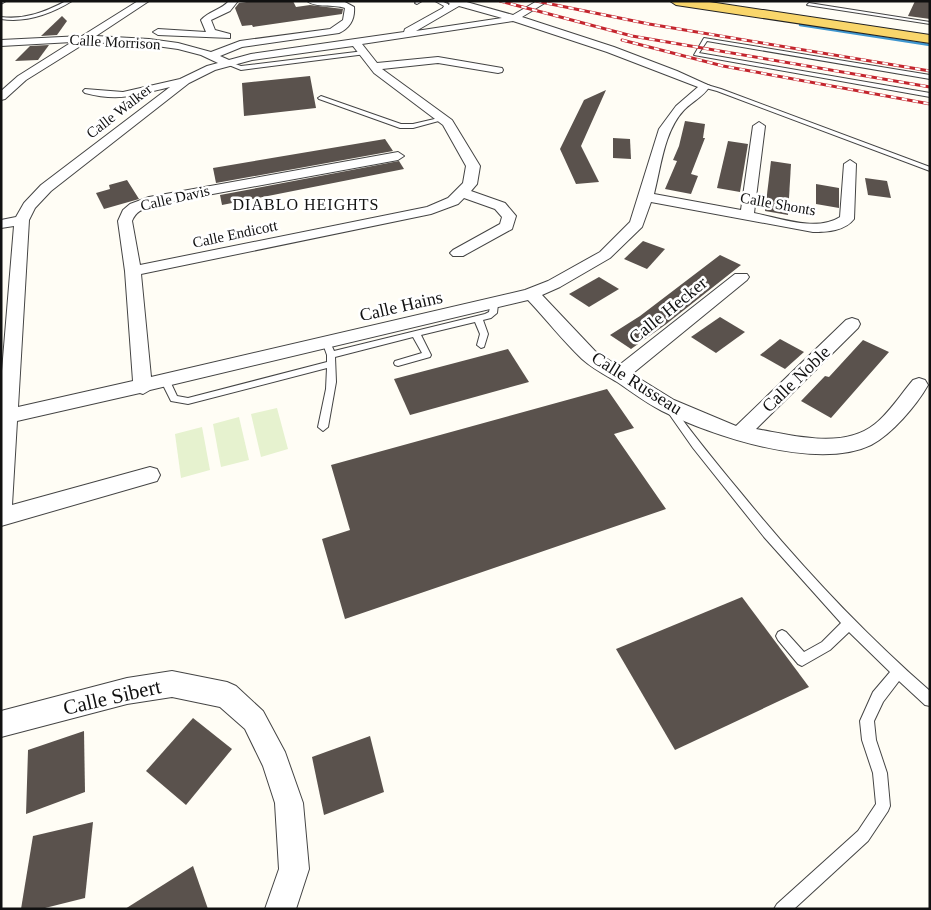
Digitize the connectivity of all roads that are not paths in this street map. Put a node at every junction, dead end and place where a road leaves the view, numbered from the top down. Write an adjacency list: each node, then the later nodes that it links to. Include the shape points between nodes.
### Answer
1 (70, 1): 14 (lane, via 30,18)
2 (145, 1): 17 (street)
3 (234, 1): 22 (street, via 223,12 207,18 211,32)
4 (311, 1): 27 (street, via 337,2 349,7 346,24 331,32)
5 (438, 1): 13 (lane, via 446,5)
6 (544, 1): 15 (street, Calle Walker)
7 (660, 1): 20 (main road)
8 (676, 1): 20 (main road)
9 (707, 1): 21 (main road)
10 (736, 1): 12 (main road)
11 (455, 2): 13 (street); 15 (street)
12 (809, 5): 16 (lane); 21 (main road)
13 (443, 11): 23 (street)
14 (1, 18)
15 (514, 18): 23 (street, Calle Walker); 35 (street, via 613,50)
16 (930, 23)
17 (104, 26): 18 (street); 24 (street)
18 (122, 28)
19 (150, 31): 22 (street, via 196,36)
20 (888, 33): 25 (main road)
21 (930, 33)
22 (217, 34): 27 (street, via 229,38)
23 (399, 36): 28 (street, Calle Walker)
24 (85, 38): 26 (street, Calle Morrison); 29 (street, Calle Morrison, via 165,44); 38 (street, via 22,78)
25 (930, 39)
26 (1, 43)
27 (236, 46): 29 (street)
28 (360, 48): 30 (street, Calle Walker, via 251,57); 31 (street)
29 (213, 55): 30 (street, Calle Morrison)
30 (227, 63): 34 (street, Calle Walker)
31 (375, 66): 32 (street, via 438,60); 40 (street)
32 (498, 70)
33 (930, 77): 37 (lane, via 706,39 696,54)
34 (185, 81): 36 (street, via 123,96); 48 (street, Calle Walker, via 46,188)
35 (704, 86): 44 (lane); 46 (street, Calle Hains, via 680,108 665,129)
36 (89, 91)
37 (930, 95)
38 (1, 97)
39 (321, 98): 40 (lane, via 400,126)
40 (443, 118): 45 (street, via 473,166 470,184)
41 (759, 126): 47 (street)
42 (398, 156): 51 (street, Calle Davis, via 150,201 135,207 125,221)
43 (850, 164): 47 (street, Calle Shonts, via 848,215 838,225 813,228)
44 (930, 168)
45 (462, 192): 50 (street, via 500,206 509,216 507,226); 51 (street, Calle Endicott, via 454,201 431,210)
46 (646, 197): 47 (street, Calle Shonts); 53 (street, Calle Hains, via 636,224 616,245 582,269)
47 (747, 215)
48 (22, 220): 49 (street); 54 (street)
49 (1, 224)
50 (458, 253)
51 (132, 271): 66 (street, Calle Davis)
52 (741, 277): 63 (street, Calle Hecker)
53 (531, 294): 56 (street, Calle Hains); 63 (street, Calle Russeau, via 589,355)
54 (18, 295): 55 (street); 68 (street)
55 (1, 298)
56 (494, 304): 57 (lane, via 493,313); 61 (street, Calle Hains)
57 (478, 319): 59 (lane); 60 (lane, via 484,334)
58 (852, 324): 70 (street, Calle Noble)
59 (416, 334): 61 (lane); 62 (lane, via 427,355)
60 (481, 345)
61 (330, 354): 64 (street, Calle Hains); 64 (lane, via 188,401 174,399); 69 (lane, via 332,393 325,408)
62 (398, 362)
63 (619, 375): 67 (street, Calle Russeau)
64 (166, 381): 66 (street, Calle Hains)
65 (919, 386): 70 (street, Calle Russeau, via 882,429 863,440 826,446)
66 (143, 387): 68 (street, Calle Hains)
67 (667, 405): 70 (street, Calle Russeau); 73 (lane, via 687,435 785,555)
68 (5, 418): 72 (street)
69 (323, 427)
70 (739, 434)
71 (150, 474): 72 (street)
72 (1, 516)
73 (848, 624): 74 (lane, via 826,646 802,660); 75 (lane)
74 (782, 636)
75 (898, 672): 76 (lane); 79 (lane, via 878,697 867,721 869,740 880,773 883,806 863,836)
76 (930, 700)
77 (1, 724): 78 (street, Calle Sibert, via 128,690 172,684 228,695 254,720 275,762 289,803 294,869)
78 (280, 909)
79 (782, 909)

